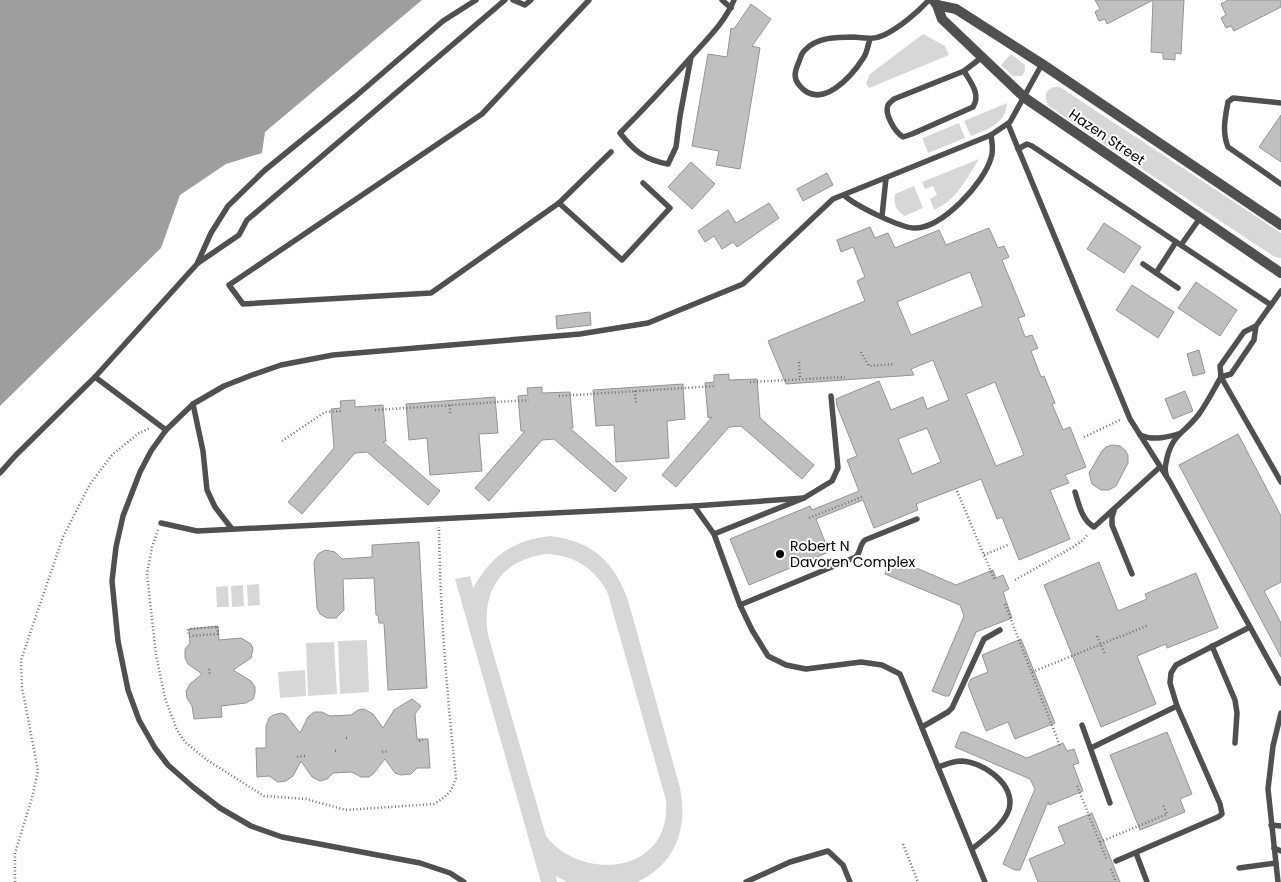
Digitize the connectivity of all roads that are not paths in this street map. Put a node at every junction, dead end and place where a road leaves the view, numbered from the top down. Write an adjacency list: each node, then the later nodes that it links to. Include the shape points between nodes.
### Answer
1 (476, 0): 30 (lane, via 443,21 265,170 228,206)
2 (505, 0): 30 (lane, via 247,220 239,235)
3 (513, 0): 4 (lane, via 525,5)
4 (531, 0)
5 (589, 0): 25 (lane, via 482,114 228,285 243,304 431,293)
6 (722, 0): 9 (lane)
7 (734, 0): 9 (lane)
8 (933, 2): 10 (lane, via 885,35); 12 (street, Hazen Street, via 942,20); 13 (street, Hazen Street, via 956,9)
9 (730, 8): 11 (lane, via 717,28)
10 (870, 39): 10 (lane, via 865,55 835,90 821,95 808,92 798,84 794,73 804,51 818,40)
11 (691, 56): 11 (lane, via 620,133 632,147 652,161 668,164 676,147)
12 (982, 58): 14 (lane); 15 (street, Hazen Street)
13 (1042, 64): 15 (lane); 28 (street, Hazen Street)
14 (964, 71): 14 (lane, via 894,99 888,105 887,113 897,134 903,137 912,134 973,107 976,93)
15 (1025, 98): 17 (lane); 27 (street, Hazen Street)
16 (1281, 103): 23 (lane, via 1233,98 1228,102 1224,119 1224,138 1228,147)
17 (1008, 124): 18 (lane); 19 (lane)
18 (990, 135): 21 (lane); 26 (lane, via 993,147 985,172 951,213 917,228 906,227)
19 (1018, 149): 29 (lane, via 1027,144 1032,146); 44 (lane, via 1128,416)
20 (611, 152): 25 (lane)
21 (886, 178): 24 (lane); 26 (lane)
22 (643, 182): 25 (lane, via 670,208 622,260)
23 (1281, 184)
24 (844, 195): 26 (lane, via 860,207); 41 (lane, via 833,200 743,284 648,323 580,334 333,355 252,374)
25 (559, 203)
26 (882, 216)
27 (1200, 218): 29 (lane); 33 (street, Hazen Street)
28 (1281, 225)
29 (1179, 244): 32 (lane); 36 (lane)
30 (197, 264): 38 (lane)
31 (1143, 264): 32 (lane)
32 (1156, 273): 34 (lane)
33 (1281, 273)
34 (1178, 288)
35 (1281, 291): 36 (lane)
36 (1271, 305): 37 (lane)
37 (1256, 326): 39 (lane, via 1250,347 1231,374); 39 (lane, via 1244,332 1220,366)
38 (95, 377): 42 (lane); 46 (lane)
39 (1221, 377): 43 (lane, via 1190,426); 48 (lane)
40 (831, 396): 50 (lane, via 838,468 832,481)
41 (193, 404): 42 (lane); 55 (lane, via 207,490 215,507)
42 (166, 430): 80 (lane, via 140,472 123,516 112,581 118,641 128,690 154,748 193,787 251,826 282,837 420,863 450,873)
43 (1179, 434): 44 (lane, via 1163,438); 47 (lane, via 1171,444 1165,469)
44 (1140, 435): 45 (lane)
45 (1160, 467): 47 (lane); 52 (lane)
46 (0, 474)
47 (1170, 482): 59 (lane)
48 (1280, 482)
49 (1075, 492): 52 (lane, via 1084,518 1094,527)
50 (804, 498): 51 (lane); 56 (lane)
51 (694, 506): 55 (lane); 56 (lane)
52 (1115, 509): 57 (lane, via 1112,525)
53 (917, 519): 58 (lane, via 864,540 856,557)
54 (160, 523): 55 (lane, via 197,531)
55 (232, 528)
56 (714, 534): 58 (lane)
57 (1132, 574)
58 (740, 605): 66 (lane, via 768,656 786,665 806,669 861,662 882,665 900,674)
59 (1250, 627): 61 (lane); 62 (lane)
60 (1000, 630): 66 (lane, via 984,639 952,708)
61 (1212, 646): 63 (lane, via 1176,665 1171,673 1170,683); 67 (lane, via 1235,700)
62 (1281, 683)
63 (1177, 706): 68 (lane); 76 (lane, via 1222,814)
64 (1281, 713): 71 (lane, via 1272,746 1268,790)
65 (1082, 725): 68 (lane)
66 (922, 727): 69 (lane)
67 (1235, 743)
68 (1090, 748): 70 (lane)
69 (938, 767): 74 (lane); 74 (lane, via 958,761 972,762 988,770 1005,786 1010,803 1004,819)
70 (1110, 803)
71 (1271, 825): 72 (lane); 73 (lane)
72 (1281, 826)
73 (1274, 848): 75 (lane); 78 (lane)
74 (972, 849): 83 (lane)
75 (1281, 851)
76 (1136, 853): 77 (lane); 84 (lane)
77 (1116, 861)
78 (1276, 863): 79 (lane); 85 (lane)
79 (1239, 868)
80 (464, 882)
81 (746, 882): 82 (lane, via 790,862 828,851 843,865)
82 (850, 882)
83 (985, 882)
84 (1147, 882)
85 (1278, 882)

